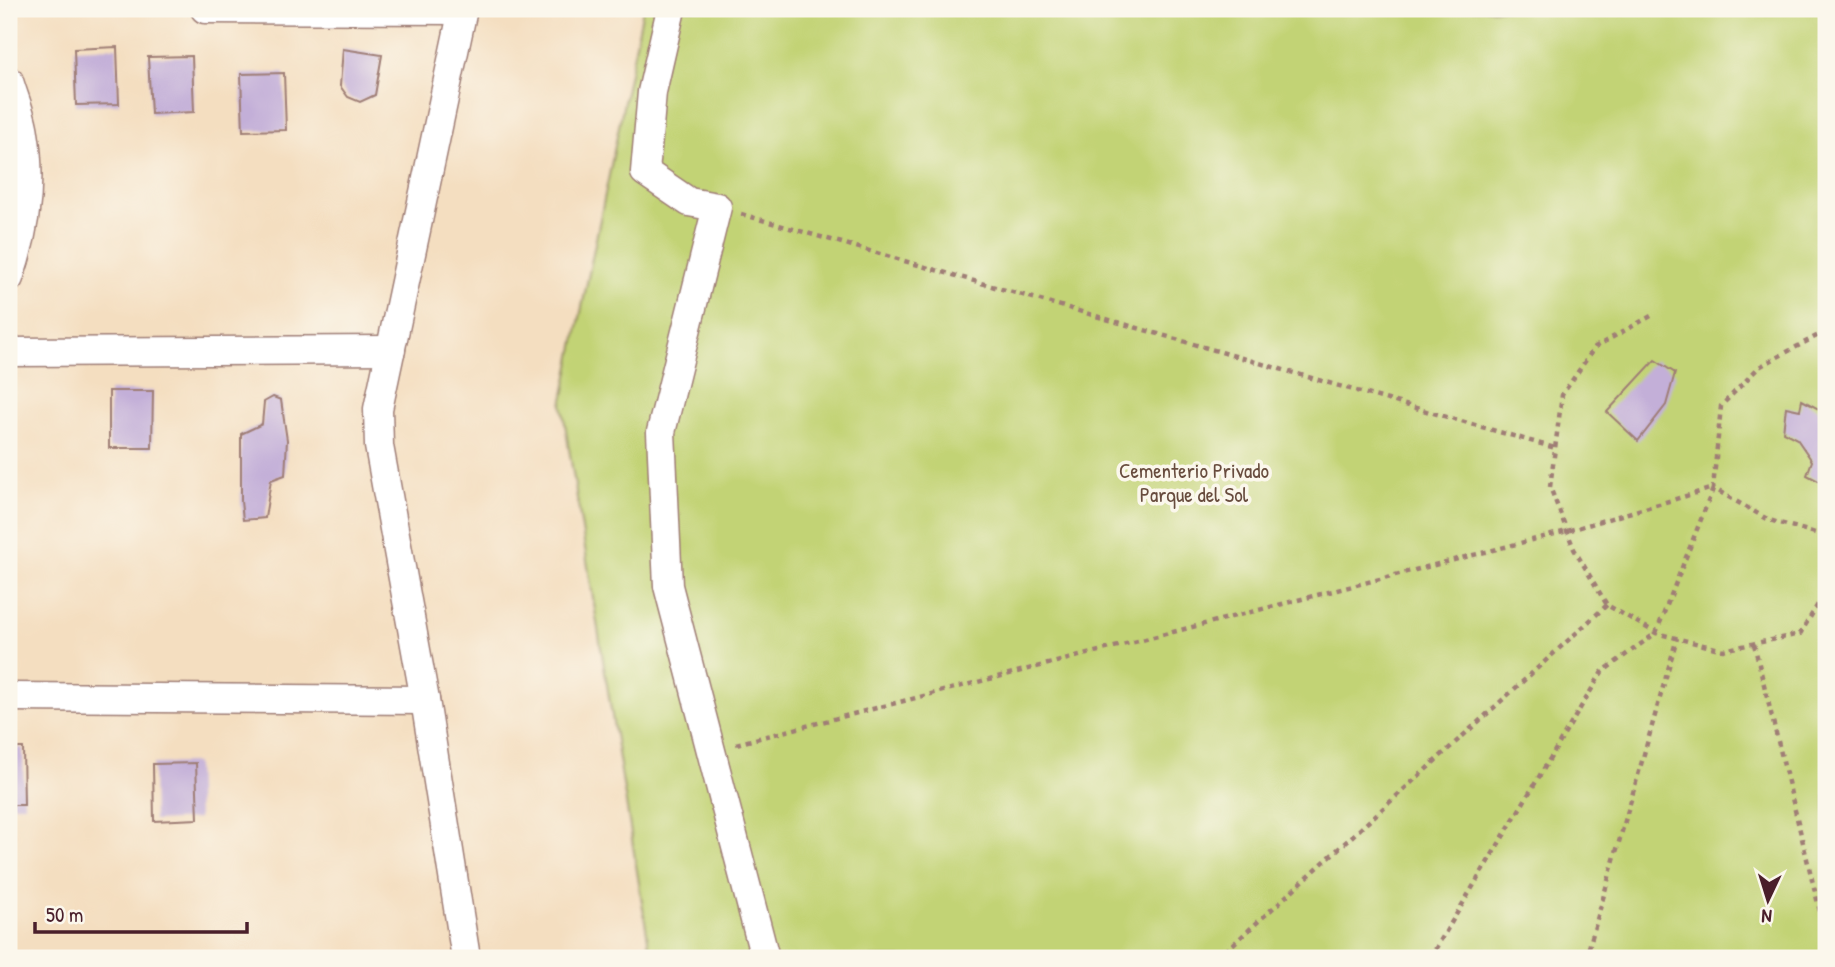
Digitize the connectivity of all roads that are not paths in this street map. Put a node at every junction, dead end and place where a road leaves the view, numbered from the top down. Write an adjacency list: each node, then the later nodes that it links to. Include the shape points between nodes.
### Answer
1 (205, 9): 2 (street)
2 (462, 9): 6 (street)
3 (671, 9): 11 (street, via 652,92 645,172 689,202 717,207 661,432 668,586)
4 (9, 81): 5 (street, via 24,132 27,195)
5 (9, 278)
6 (391, 350): 7 (street); 9 (street, via 378,410 379,446)
7 (9, 352)
8 (9, 697): 9 (street)
9 (425, 700): 10 (street)
10 (466, 958)
11 (765, 958)

